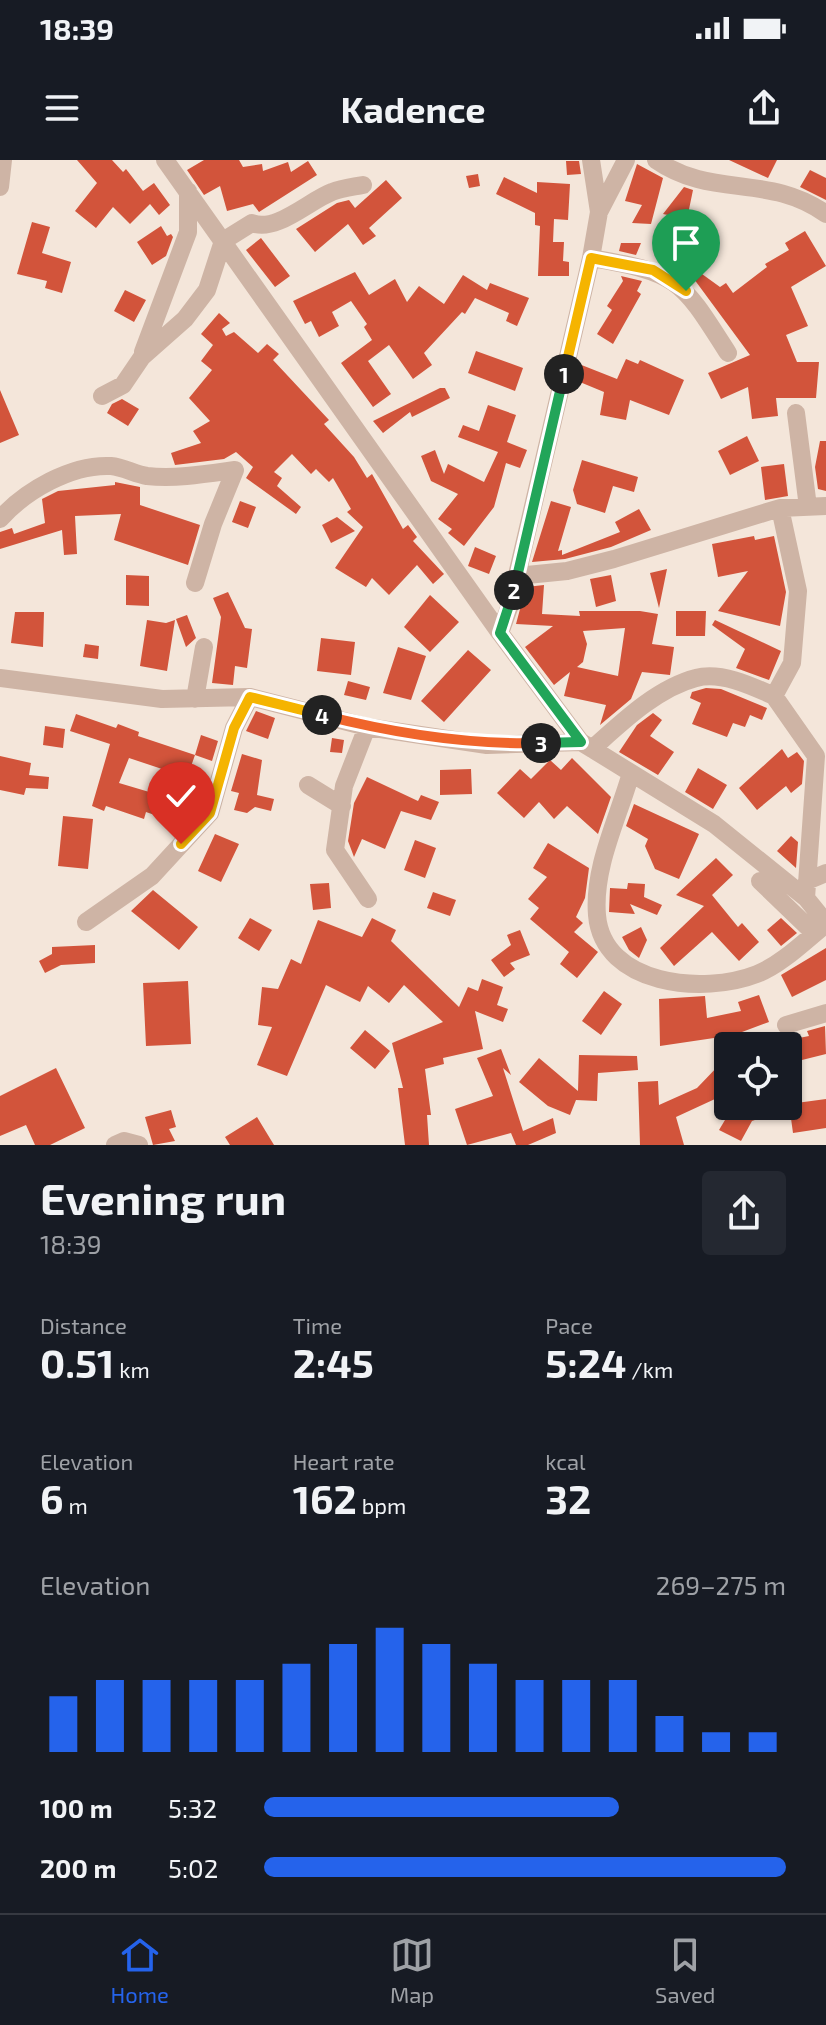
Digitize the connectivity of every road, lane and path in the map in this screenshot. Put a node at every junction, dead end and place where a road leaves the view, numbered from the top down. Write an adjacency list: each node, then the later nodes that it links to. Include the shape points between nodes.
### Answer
1 (3, 160): 7 (street)
2 (165, 160): 8 (street)
3 (591, 160): 9 (street)
4 (626, 160): 9 (street)
5 (656, 160): 10 (street, via 698,181 750,185 808,201)
6 (363, 185): 11 (street, via 333,191 277,221 252,223)
7 (0, 187)
8 (188, 191): 11 (street); 14 (street, via 188,232)
9 (599, 212): 12 (street)
10 (826, 214)
11 (223, 241): 14 (street, via 207,290 185,319); 22 (street)
12 (591, 258): 13 (street, via 669,277 686,291); 20 (street)
13 (728, 353)
14 (142, 357): 15 (street, via 123,385)
15 (102, 396)
16 (796, 413): 17 (street)
17 (817, 506): 18 (street)
18 (780, 508): 20 (street, via 614,559); 25 (street, via 798,591 792,663)
19 (0, 519): 21 (street, via 33,491 71,473 110,466 147,476 235,470)
20 (517, 576): 22 (street)
21 (195, 583)
22 (500, 633): 29 (street)
23 (204, 647): 27 (street)
24 (0, 678): 27 (street)
25 (774, 696): 29 (street, via 750,685 697,677); 32 (street, via 816,756)
26 (250, 697): 27 (street); 28 (street); 38 (street, via 234,728 210,813 152,876)
27 (195, 699)
28 (367, 727): 29 (street, via 487,745); 33 (street, via 344,786)
29 (587, 745): 30 (street)
30 (631, 773): 36 (street); 39 (street, via 601,864 597,916 614,958 628,968 678,982 720,985 760,974)
31 (308, 785): 33 (street)
32 (821, 801): 36 (street)
33 (342, 806): 37 (street, via 335,850)
34 (826, 873): 36 (street)
35 (760, 881): 39 (street)
36 (807, 889): 39 (street)
37 (368, 899)
38 (86, 922)
39 (822, 927)
40 (826, 1013): 41 (street)
41 (786, 1025)
42 (115, 1145): 43 (street)
43 (139, 1145)

